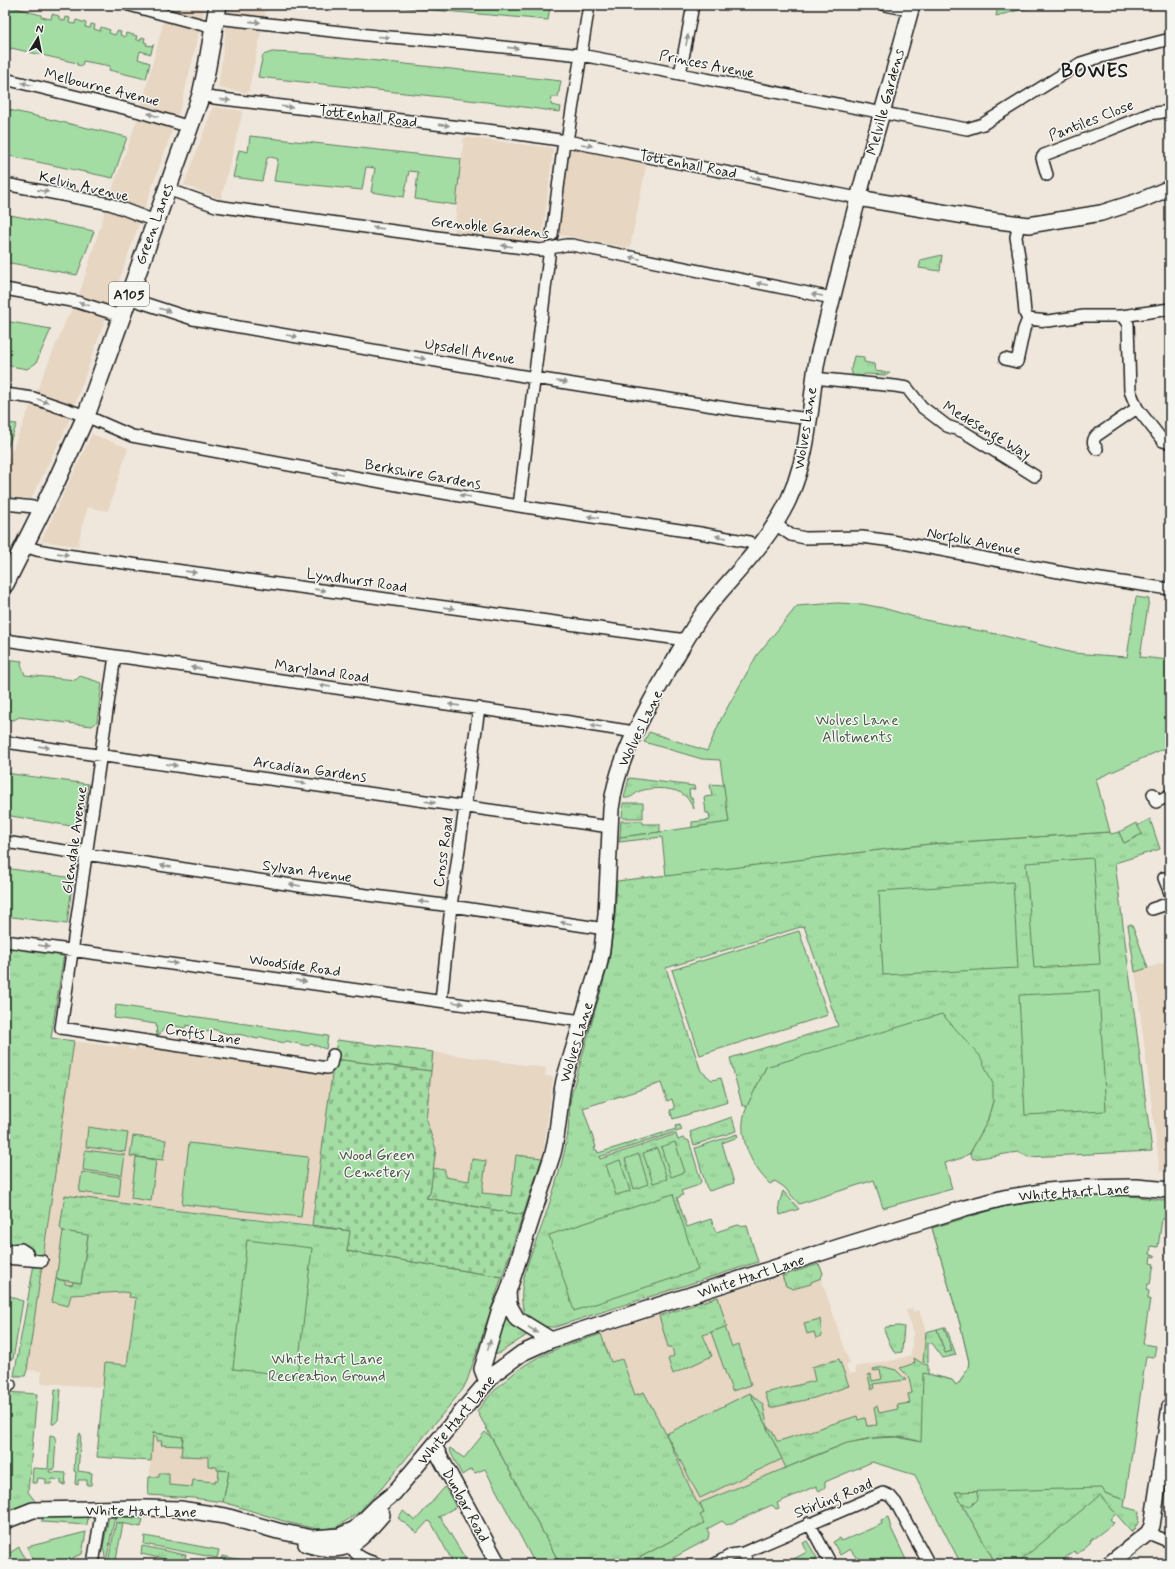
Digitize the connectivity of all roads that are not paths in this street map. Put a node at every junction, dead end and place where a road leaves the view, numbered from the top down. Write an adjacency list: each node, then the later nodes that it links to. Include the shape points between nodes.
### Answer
1 (129, 5): 6 (street, Princes Avenue)
2 (589, 5): 8 (street)
3 (693, 5): 9 (street, one-way to 3)
4 (885, 5): 5 (street)
5 (911, 8): 13 (street, Melville Gardens)
6 (216, 17): 8 (street, Princes Avenue, one-way to 8, via 377,36); 11 (main road, Green Lanes / A105)
7 (1170, 39): 13 (street, Princes Avenue, via 1081,64 971,129)
8 (581, 55): 9 (street, Princes Avenue); 15 (street)
9 (680, 74): 13 (street, Princes Avenue)
10 (5, 79): 14 (street, Melbourne Avenue, one-way to 10)
11 (201, 95): 14 (main road, Green Lanes / A105); 15 (street, Tottenhall Road, one-way to 15)
12 (1170, 111): 16 (street, Pantiles Close, via 1149,114 1044,154 1042,158)
13 (882, 114): 20 (street, Melville Gardens)
14 (190, 127): 19 (main road, Green Lanes / A105)
15 (566, 141): 20 (street, Tottenhall Road, one-way to 20); 23 (street)
16 (1047, 175)
17 (5, 184): 21 (street, Kelvin Avenue, one-way to 21, via 110,204)
18 (1170, 188): 22 (street, Tottenhall Road, via 1101,213 1040,224)
19 (167, 189): 21 (main road, Green Lanes / A105); 24 (street, Grenoble Gardens, one-way to 19, via 536,250 474,242 216,206)
20 (858, 198): 22 (street, Tottenhall Road); 27 (street, Wolves Lane)
21 (155, 221): 26 (main road, Green Lanes / A105)
22 (1019, 224): 31 (street, via 1016,237)
23 (552, 235)
24 (549, 249): 27 (street, Grenoble Gardens, one-way to 24, via 572,245); 33 (street)
25 (5, 289): 29 (street, one-way to 25, via 76,302)
26 (128, 298): 29 (main road, Green Lanes / A105); 33 (street, Upsdell Avenue, one-way to 33, via 193,319)
27 (832, 298): 34 (street, Wolves Lane)
28 (1170, 309): 30 (street)
29 (121, 316): 37 (main road, Green Lanes / A105)
30 (1122, 316): 31 (street, via 1084,316 1048,322); 36 (street, via 1128,324 1130,391)
31 (1028, 319): 32 (street, via 1017,362)
32 (1005, 359)
33 (535, 378): 38 (street, Upsdell Avenue, one-way to 38); 43 (street)
34 (813, 378): 38 (street, Wolves Lane); 41 (street, Medesenge Way, via 907,388 922,407 947,426 964,432)
35 (5, 394): 37 (street, Berkshire Gardens, one-way to 37, via 33,398)
36 (1137, 408): 39 (street); 40 (street, via 1096,436 1093,444)
37 (86, 416): 43 (street, Berkshire Gardens, one-way to 37, via 132,436); 44 (main road, Green Lanes / A105)
38 (810, 419): 45 (street, Wolves Lane, via 798,472 788,501)
39 (1166, 442)
40 (1097, 449)
41 (1035, 476)
42 (5, 504): 44 (street)
43 (519, 506): 47 (street, Berkshire Gardens, one-way to 43, via 749,542 700,533)
44 (42, 509): 46 (main road, A105)
45 (775, 524): 47 (street, Wolves Lane); 49 (street, Norfolk Avenue, via 791,535 805,538 862,537 892,541 1080,576)
46 (25, 546): 48 (main road, A105); 51 (street, Lyndhurst Road, one-way to 51, via 66,555)
47 (758, 549): 51 (street, Wolves Lane, via 706,610)
48 (5, 584)
49 (1170, 589)
50 (5, 640): 52 (street, Maryland Road)
51 (686, 640): 54 (street, Wolves Lane)
52 (115, 656): 53 (street, Maryland Road, one-way to 52); 56 (street, Glendale Avenue)
53 (479, 708): 54 (street, Maryland Road, one-way to 53, via 628,730); 59 (street, Cross Road)
54 (634, 734): 60 (street, Wolves Lane, via 616,782)
55 (5, 742): 56 (street, Arcadian Gardens, one-way to 56)
56 (101, 755): 59 (street, Arcadian Gardens, one-way to 59); 62 (street, Glendale Avenue)
57 (1153, 794): 58 (street, via 1156,802)
58 (1170, 795)
59 (465, 806): 60 (street, Arcadian Gardens); 66 (street, Cross Road)
60 (610, 827): 68 (street, Wolves Lane)
61 (5, 842): 62 (street, Sylvan Avenue)
62 (87, 853): 66 (street, Sylvan Avenue, one-way to 62, via 306,887); 70 (street, Glendale Avenue)
63 (1164, 878): 64 (street)
64 (1170, 893)
65 (1170, 903): 67 (street)
66 (451, 906): 68 (street, Sylvan Avenue, one-way to 66); 71 (street, Cross Road)
67 (1152, 909)
68 (605, 929): 72 (street, Wolves Lane, via 599,965)
69 (5, 941): 70 (street, Woodside Road, one-way to 70)
70 (72, 951): 71 (street, Woodside Road, one-way to 71); 73 (street, Glendale Avenue)
71 (441, 1001): 72 (street, Woodside Road, one-way to 72)
72 (582, 1021): 78 (street, Wolves Lane, via 560,1096 555,1144)
73 (61, 1028): 74 (street, Crofts Lane, via 327,1068)
74 (333, 1056)
75 (1170, 1190): 79 (street, White Hart Lane, via 1136,1187 1085,1188 1004,1198 838,1247)
76 (5, 1257): 77 (street)
77 (42, 1261)
78 (508, 1292): 79 (street, one-way to 79, via 509,1305 517,1319); 80 (street, Wolves Lane, one-way to 78, via 482,1369 499,1312)
79 (551, 1340): 80 (street, White Hart Lane, via 522,1353 504,1365)
80 (487, 1382): 82 (street, White Hart Lane)
81 (1170, 1406): 88 (street, via 1152,1526)
82 (434, 1446): 87 (street, White Hart Lane, via 394,1493 378,1506); 94 (street, Dunbar Road)
83 (102, 1509): 84 (street, White Hart Lane, via 33,1510); 86 (street, White Hart Lane, via 199,1511); 92 (street)
84 (5, 1521)
85 (810, 1524): 91 (street, Stirling Road); 97 (street); 98 (street, Stirling Road, via 876,1495 888,1494 896,1503)
86 (278, 1531): 87 (street, White Hart Lane, via 320,1538 334,1538); 90 (street, White Hart Lane, via 303,1543)
87 (360, 1532): 90 (street, White Hart Lane)
88 (1148, 1533): 89 (street); 99 (street)
89 (1170, 1542)
90 (353, 1552): 93 (street, via 366,1561)
91 (742, 1553): 95 (street, Stirling Road); 96 (street)
92 (93, 1564)
93 (378, 1564)
94 (498, 1564)
95 (715, 1564)
96 (748, 1564)
97 (831, 1564)
98 (929, 1564)
99 (1109, 1564)

